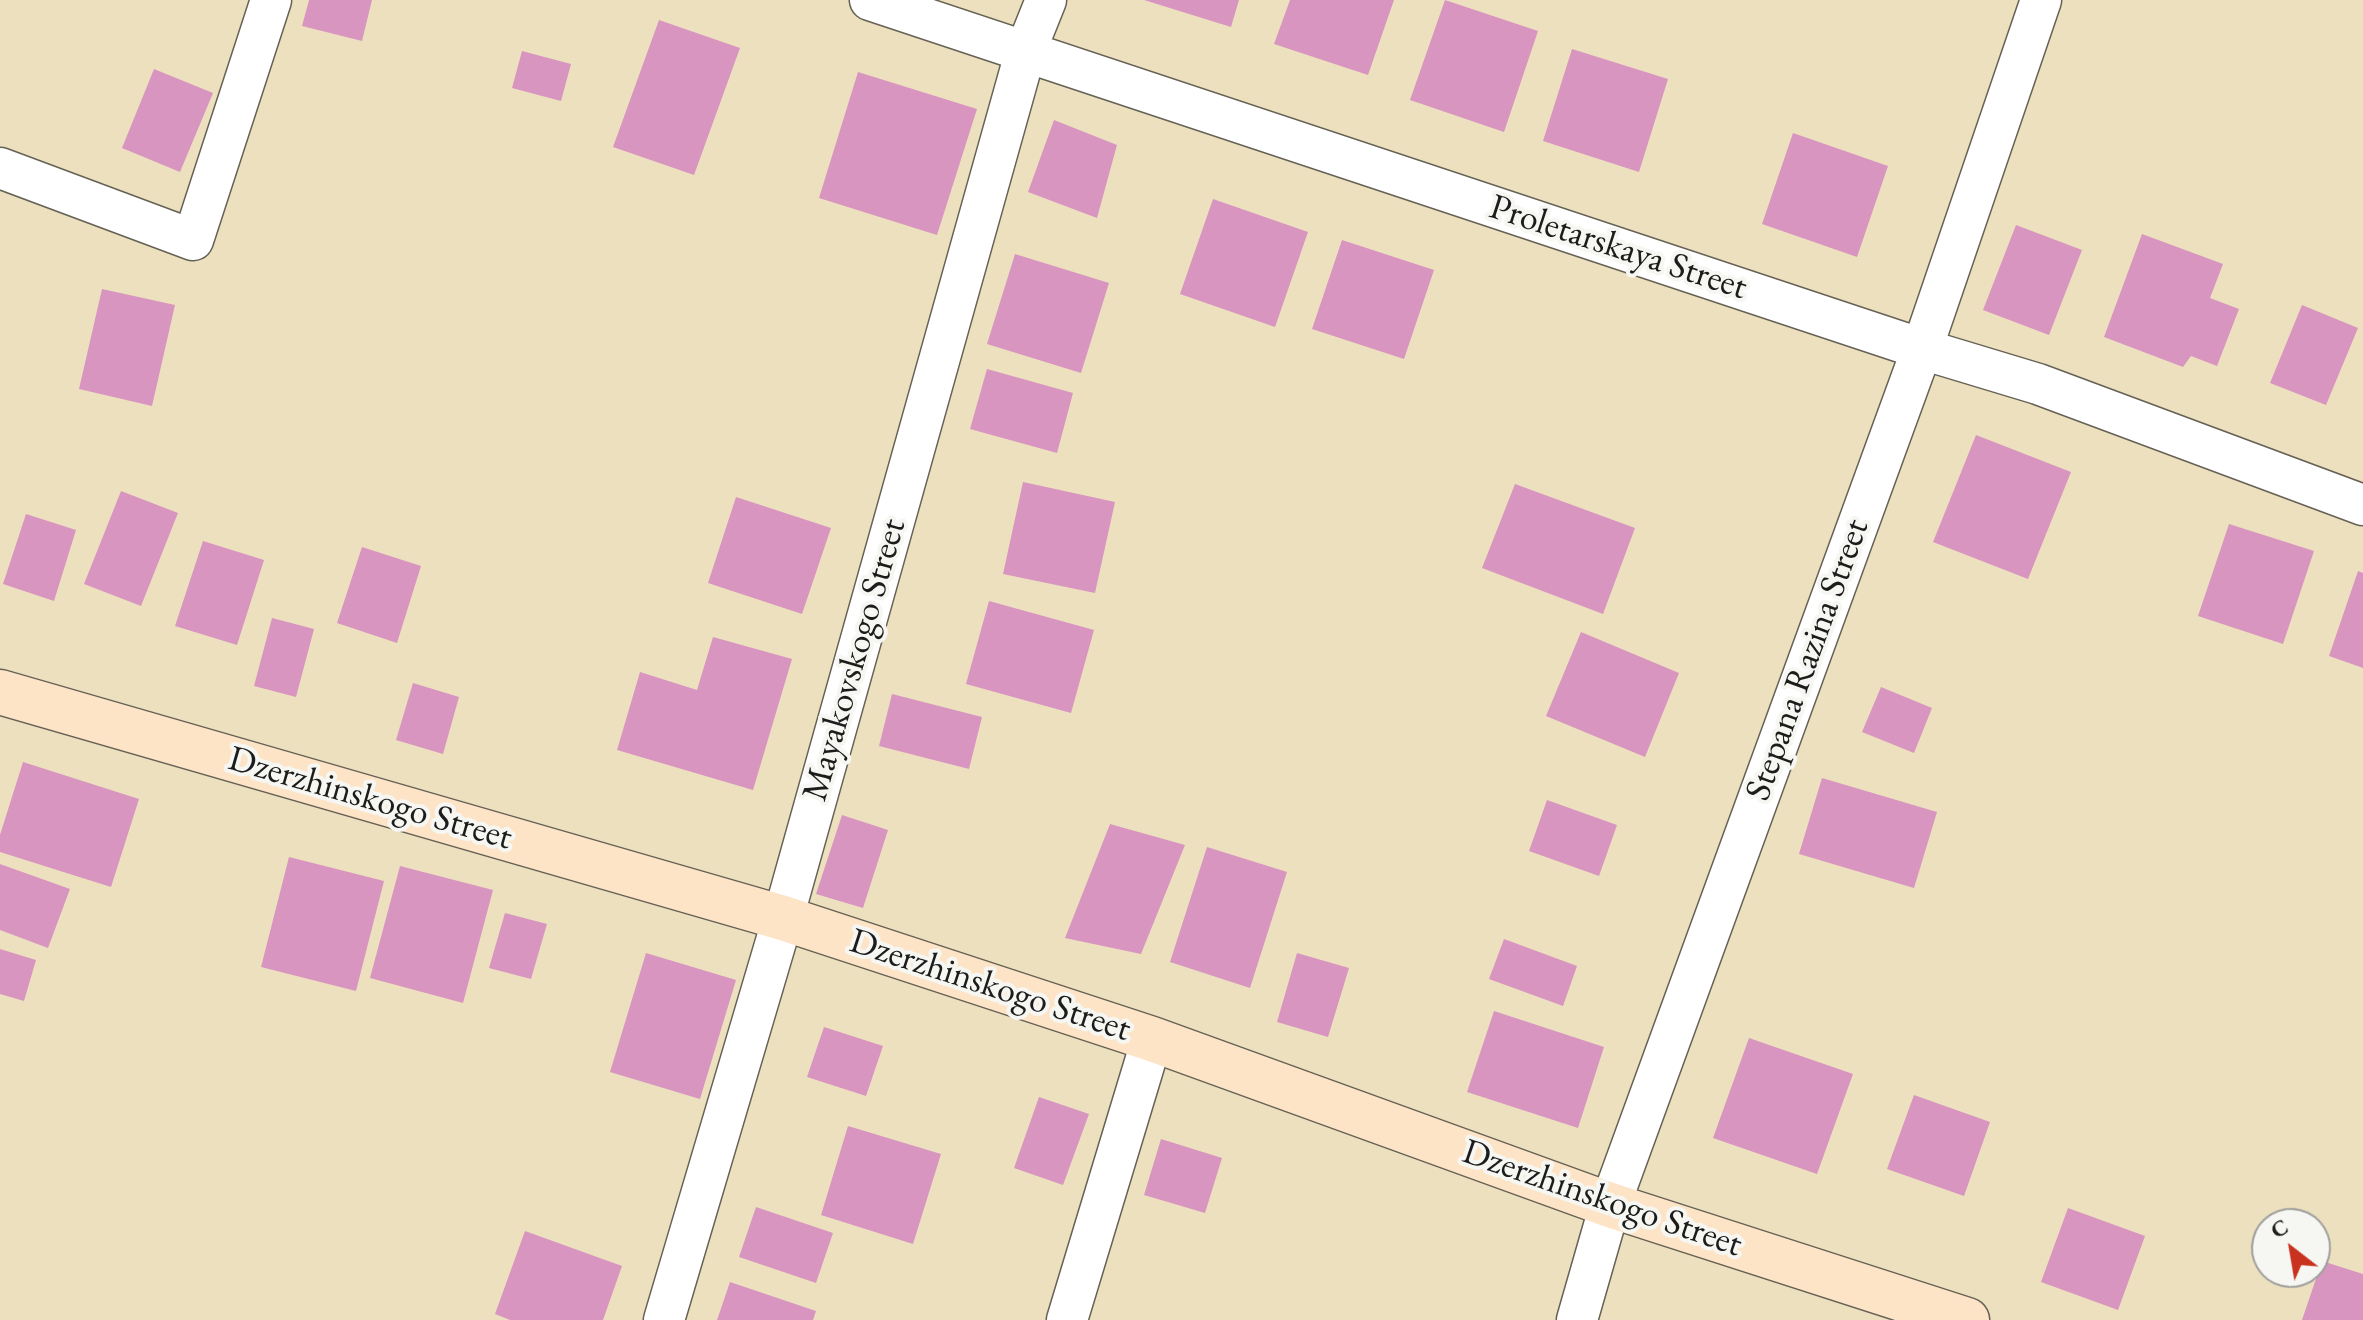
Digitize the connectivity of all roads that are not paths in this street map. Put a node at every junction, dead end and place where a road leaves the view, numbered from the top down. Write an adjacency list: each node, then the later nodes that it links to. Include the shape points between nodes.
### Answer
1 (271, 0): 6 (street, via 193,240)
2 (870, 0): 5 (street, Proletarskaya Street)
3 (1046, 0): 5 (street, Mayakovskogo Street)
4 (2041, 0): 7 (street, Stepana Razina Street)
5 (1026, 50): 7 (street, Proletarskaya Street); 10 (street, Mayakovskogo Street)
6 (0, 168)
7 (1922, 349): 8 (street, Proletarskaya Street, via 2038,384); 12 (street, Stepana Razina Street)
8 (2363, 505)
9 (0, 692): 10 (street, Dzerzhinskogo Street)
10 (783, 918): 11 (street, Dzerzhinskogo Street); 13 (street, Mayakovskogo Street)
11 (1152, 1039): 12 (street, Dzerzhinskogo Street); 14 (street)
12 (1610, 1205): 15 (street, Stepana Razina Street); 16 (street, Dzerzhinskogo Street)
13 (664, 1320)
14 (1067, 1320)
15 (1577, 1320)
16 (1967, 1320)

